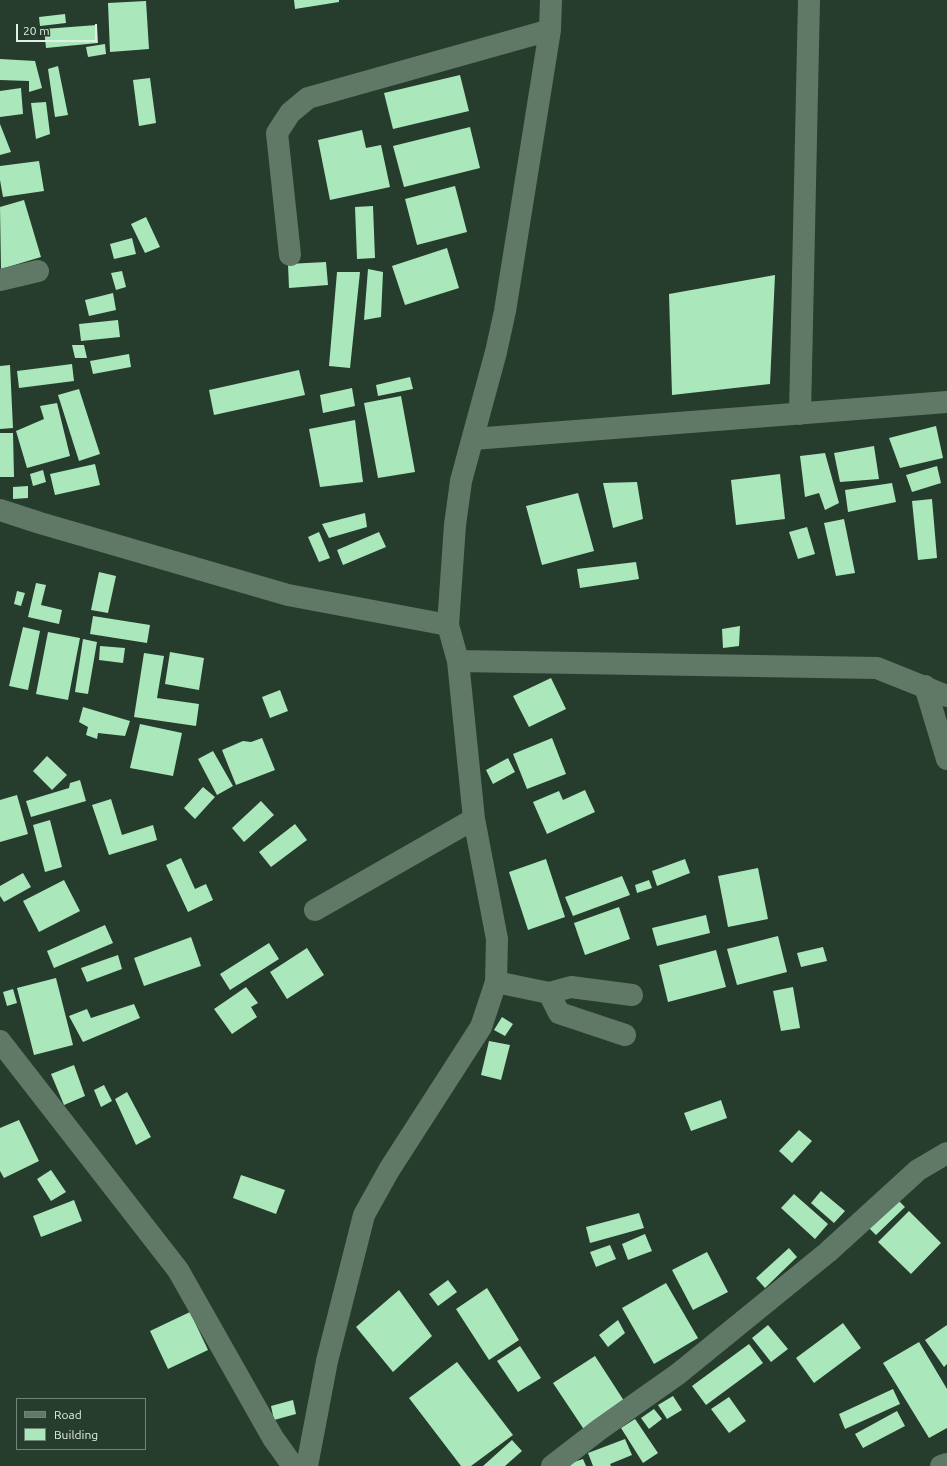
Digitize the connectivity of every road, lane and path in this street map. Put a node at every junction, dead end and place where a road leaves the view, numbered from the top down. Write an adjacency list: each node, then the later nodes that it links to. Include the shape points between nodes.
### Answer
1 (551, 0): 3 (street)
2 (810, 0): 8 (street)
3 (550, 30): 4 (street, via 308,98 290,113 277,133); 9 (street, via 505,311)
4 (290, 255)
5 (38, 271): 6 (street)
6 (0, 280)
7 (947, 402): 8 (street)
8 (800, 414): 9 (street)
9 (473, 439): 11 (street, via 461,481 455,525)
10 (0, 510): 11 (street, via 288,595)
11 (448, 625): 12 (street)
12 (458, 661): 13 (street, via 877,668); 15 (street)
13 (940, 691): 14 (street)
14 (947, 759)
15 (474, 819): 16 (street); 17 (street, via 497,939)
16 (315, 910)
17 (496, 982): 18 (street); 25 (street, via 481,1027 389,1170 364,1215 327,1361)
18 (549, 993): 19 (street, via 571,987); 20 (street, via 559,1013)
19 (632, 995)
20 (625, 1035)
21 (0, 1041): 24 (street, via 178,1270 273,1438)
22 (947, 1153): 26 (street, via 918,1170 828,1252 678,1374)
23 (947, 1464): 27 (street)
24 (293, 1466)
25 (307, 1466)
26 (552, 1466)
27 (942, 1466)

